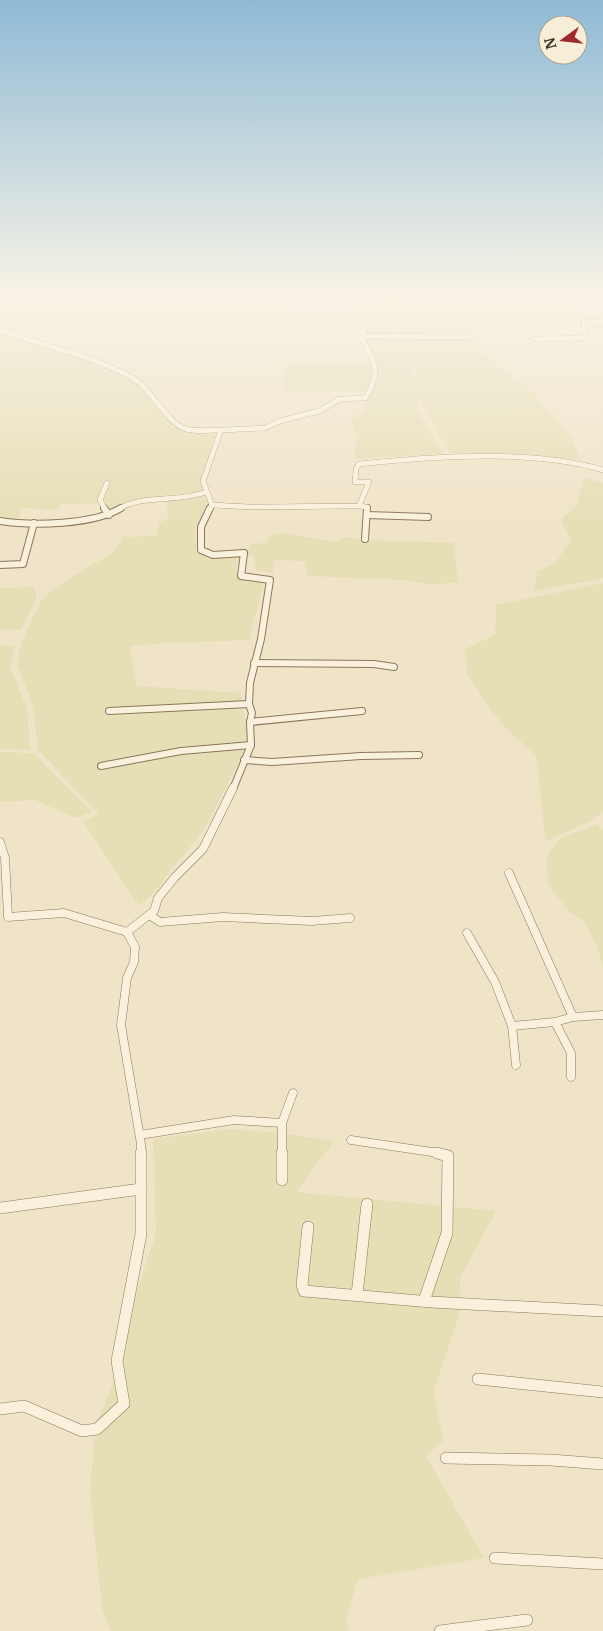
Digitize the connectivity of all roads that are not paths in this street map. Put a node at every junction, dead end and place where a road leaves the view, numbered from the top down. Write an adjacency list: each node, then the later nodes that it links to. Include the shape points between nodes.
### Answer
1 (116, 371): 3 (street, via 134,378 147,388 184,429)
2 (375, 371): 3 (street, via 375,379 365,398 340,399 319,411 265,428)
3 (221, 430): 6 (street, via 202,481)
4 (603, 470): 8 (street, via 561,460 455,456 359,464 355,482 368,482)
5 (107, 483): 9 (street, via 100,500)
6 (206, 492): 7 (street); 9 (street, via 176,501 131,503)
7 (212, 505): 8 (street); 16 (street, via 202,527 201,550 213,555 244,553 241,576 270,580)
8 (359, 506): 10 (street, via 367,507)
9 (109, 515): 13 (street)
10 (367, 515): 11 (street); 14 (street)
11 (428, 517)
12 (0, 522): 13 (street)
13 (34, 523): 15 (street, via 23,564)
14 (365, 539)
15 (0, 565)
16 (254, 663): 17 (street, via 374,664); 18 (street)
17 (394, 668)
18 (249, 704): 19 (street); 21 (street)
19 (109, 711)
20 (362, 711): 21 (street)
21 (250, 722): 22 (street)
22 (251, 745): 24 (street); 25 (street, via 181,751)
23 (419, 755): 24 (street, via 272,762)
24 (244, 760): 28 (street, via 227,803 203,849 174,876 158,898 154,912)
25 (101, 766)
26 (0, 842): 30 (street, via 5,858 8,917 64,913)
27 (509, 873): 33 (street)
28 (149, 915): 29 (street, via 160,922 223,917 312,921); 30 (street)
29 (350, 918)
30 (127, 932): 40 (street, via 135,947 121,1025)
31 (467, 933): 35 (street, via 494,982)
32 (603, 1015): 33 (street)
33 (574, 1017): 34 (street)
34 (555, 1022): 35 (street); 37 (street, via 571,1054)
35 (512, 1026): 36 (street)
36 (516, 1065)
37 (571, 1077)
38 (293, 1093): 39 (street)
39 (282, 1123): 40 (street, via 234,1120); 42 (street)
40 (140, 1135): 43 (street)
41 (351, 1140): 48 (street, via 448,1156 447,1233)
42 (282, 1180)
43 (141, 1189): 45 (street); 52 (street, via 141,1234 117,1361 124,1404 97,1429 82,1431 24,1406)
44 (367, 1204): 47 (street)
45 (0, 1208)
46 (308, 1227): 47 (street, via 304,1291 321,1295)
47 (357, 1295): 48 (street)
48 (424, 1302): 49 (street)
49 (603, 1311)
50 (478, 1379): 51 (street)
51 (603, 1392)
52 (0, 1409)
53 (446, 1458): 54 (street)
54 (603, 1464)
55 (495, 1558): 56 (street)
56 (603, 1564)
57 (527, 1620): 58 (street)
58 (440, 1631)

